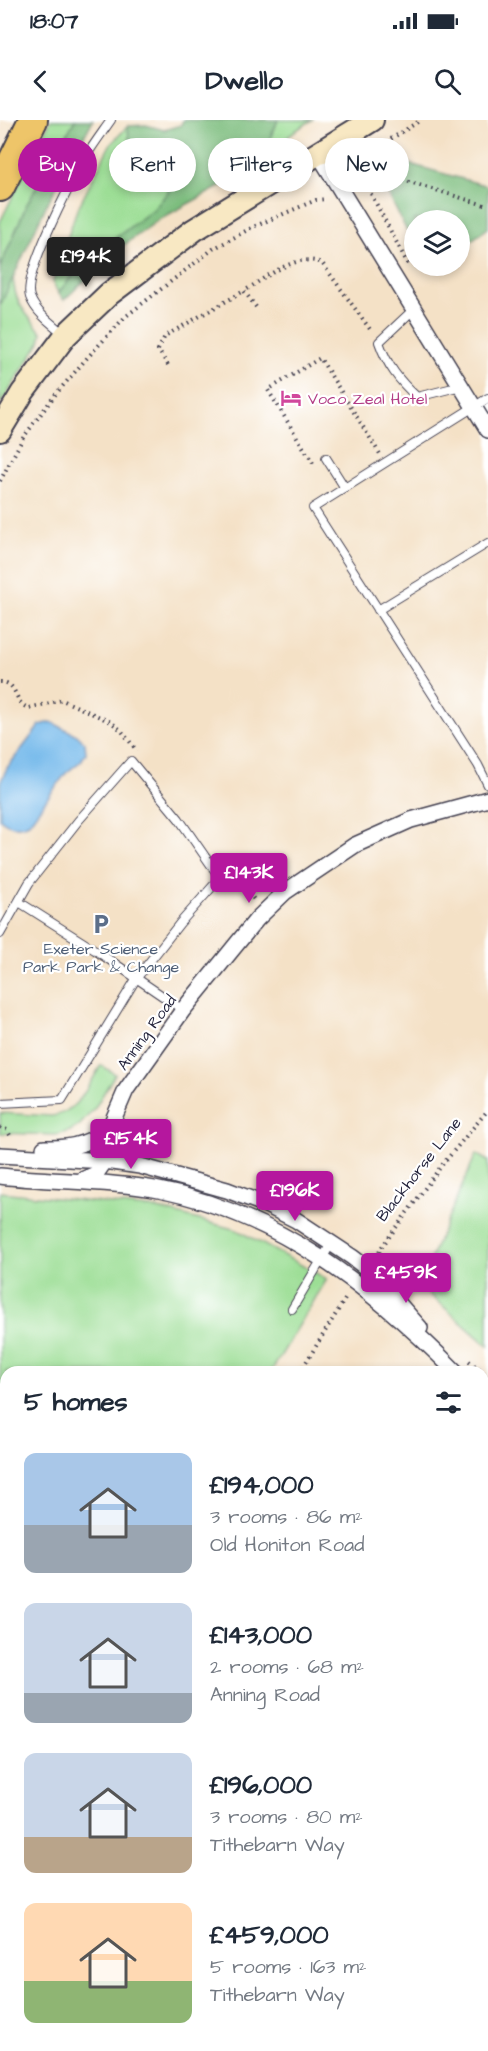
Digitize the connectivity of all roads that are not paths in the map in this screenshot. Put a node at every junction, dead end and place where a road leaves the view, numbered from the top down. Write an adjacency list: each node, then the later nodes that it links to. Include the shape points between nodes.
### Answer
1 (33, 120): 5 (highway)
2 (111, 120): 7 (lane, via 85,159 37,257 31,279 30,296 41,314)
3 (372, 120): 4 (street)
4 (318, 153): 6 (street); 7 (street, via 194,230 109,294)
5 (0, 187)
6 (414, 309): 8 (street); 8 (lane, via 379,342 384,358 401,383 417,397)
7 (66, 335): 11 (street)
8 (461, 386): 10 (street)
9 (488, 398): 10 (lane)
10 (474, 407): 12 (street); 14 (lane)
11 (0, 430)
12 (488, 430)
13 (326, 458): 14 (lane)
14 (345, 488): 16 (lane, via 314,508)
15 (488, 543): 16 (lane)
16 (378, 610): 17 (lane)
17 (488, 785)
18 (488, 799): 22 (street, Anning Road, via 411,820 355,844 311,873 256,919)
19 (19, 902): 20 (lane); 21 (lane); 21 (lane, via 78,821 131,761 179,819 220,878)
20 (0, 934)
21 (136, 979): 22 (lane); 23 (lane, via 62,1100)
22 (183, 1010): 24 (street, Anning Road, via 126,1090)
23 (0, 1103)
24 (110, 1127): 25 (street, via 100,1136 59,1149); 27 (street, Anning Road)
25 (6, 1142)
26 (0, 1155): 27 (street)
27 (105, 1161): 29 (street, via 96,1174); 30 (street, via 114,1173); 31 (street, via 140,1166 227,1190 264,1204)
28 (0, 1176): 29 (street)
29 (82, 1180): 30 (street)
30 (154, 1189): 32 (street, via 246,1217 287,1236)
31 (332, 1242): 32 (lane); 34 (street, via 369,1270 417,1323)
32 (322, 1259): 33 (lane); 34 (street, via 358,1283)
33 (292, 1309)
34 (432, 1348): 35 (street)
35 (450, 1366)

